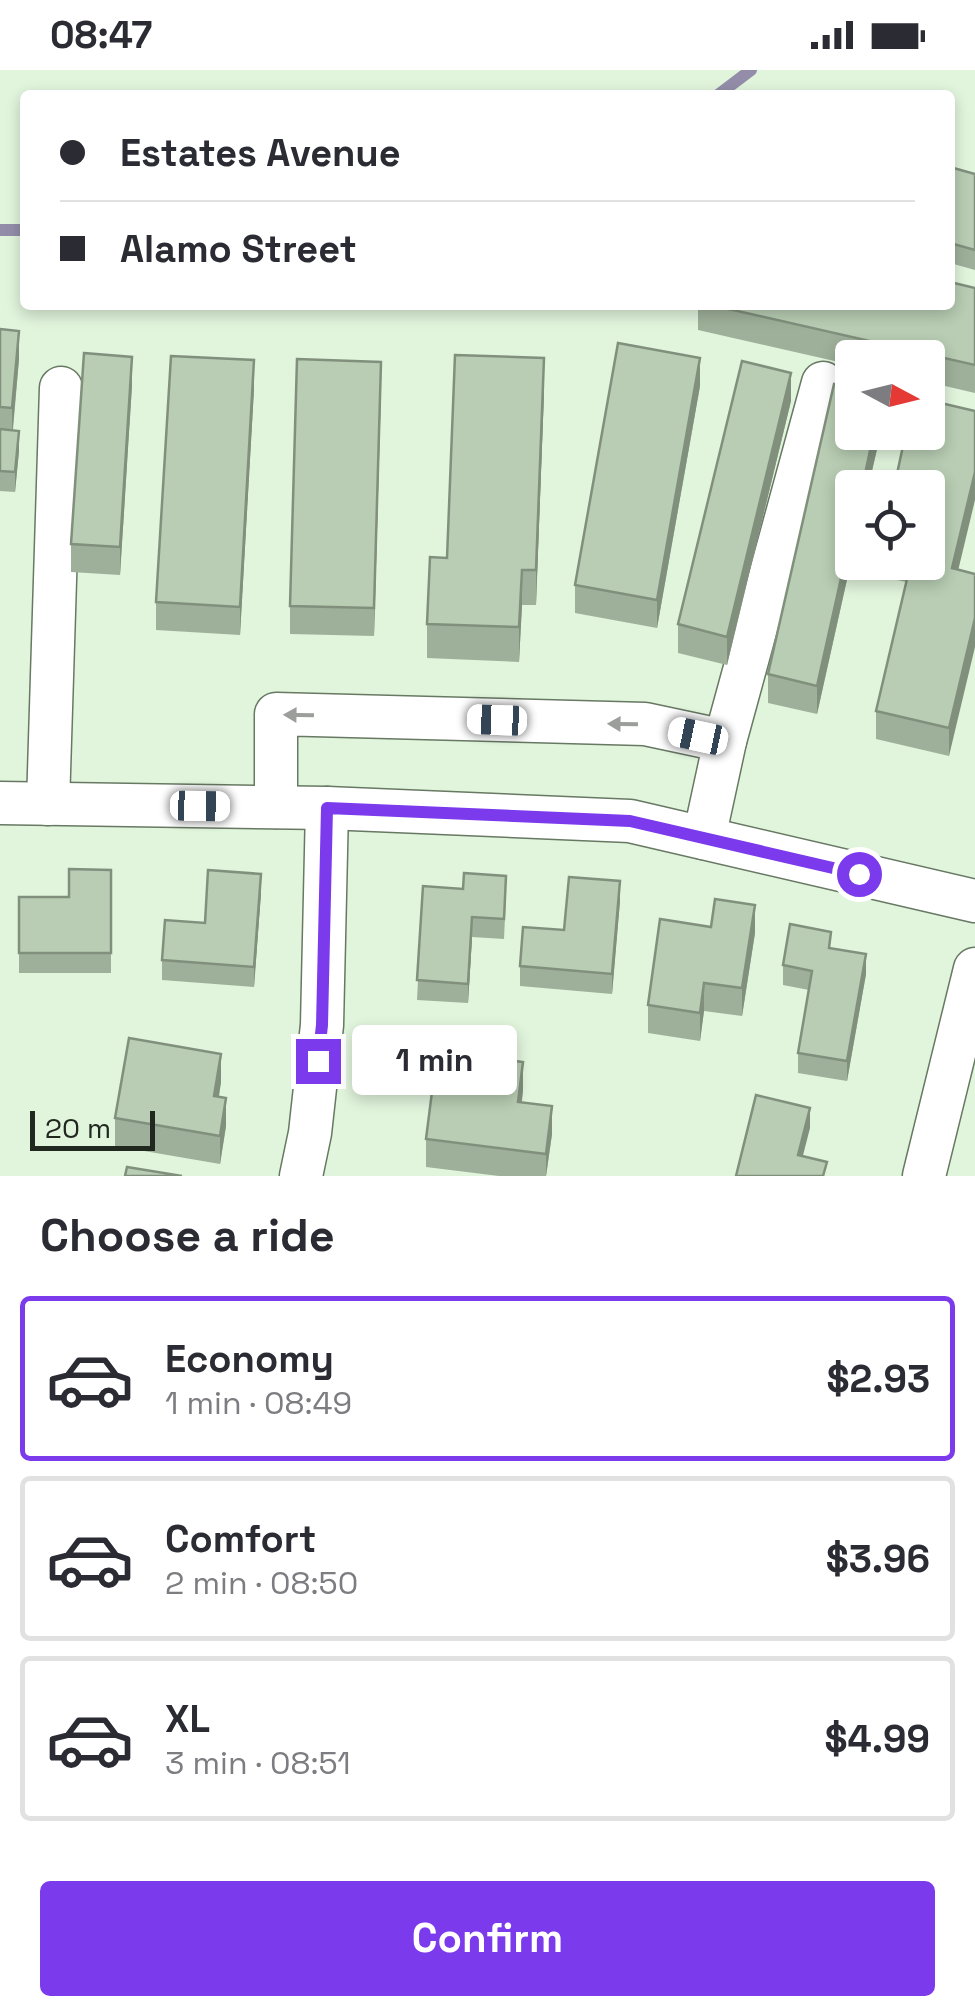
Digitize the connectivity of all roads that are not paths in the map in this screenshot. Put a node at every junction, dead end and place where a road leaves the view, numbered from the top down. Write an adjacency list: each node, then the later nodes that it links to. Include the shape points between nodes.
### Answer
1 (821, 382): 3 (street)
2 (61, 388): 5 (street)
3 (725, 741): 6 (street, one-way to 6, via 645,724 276,714); 8 (street)
4 (0, 803): 5 (street)
5 (48, 804): 6 (street)
6 (276, 807): 7 (street)
7 (327, 808): 8 (street, via 630,821); 11 (street, via 322,1025)
8 (704, 838): 9 (street)
9 (975, 902)
10 (975, 969): 12 (street)
11 (302, 1176)
12 (924, 1176)

